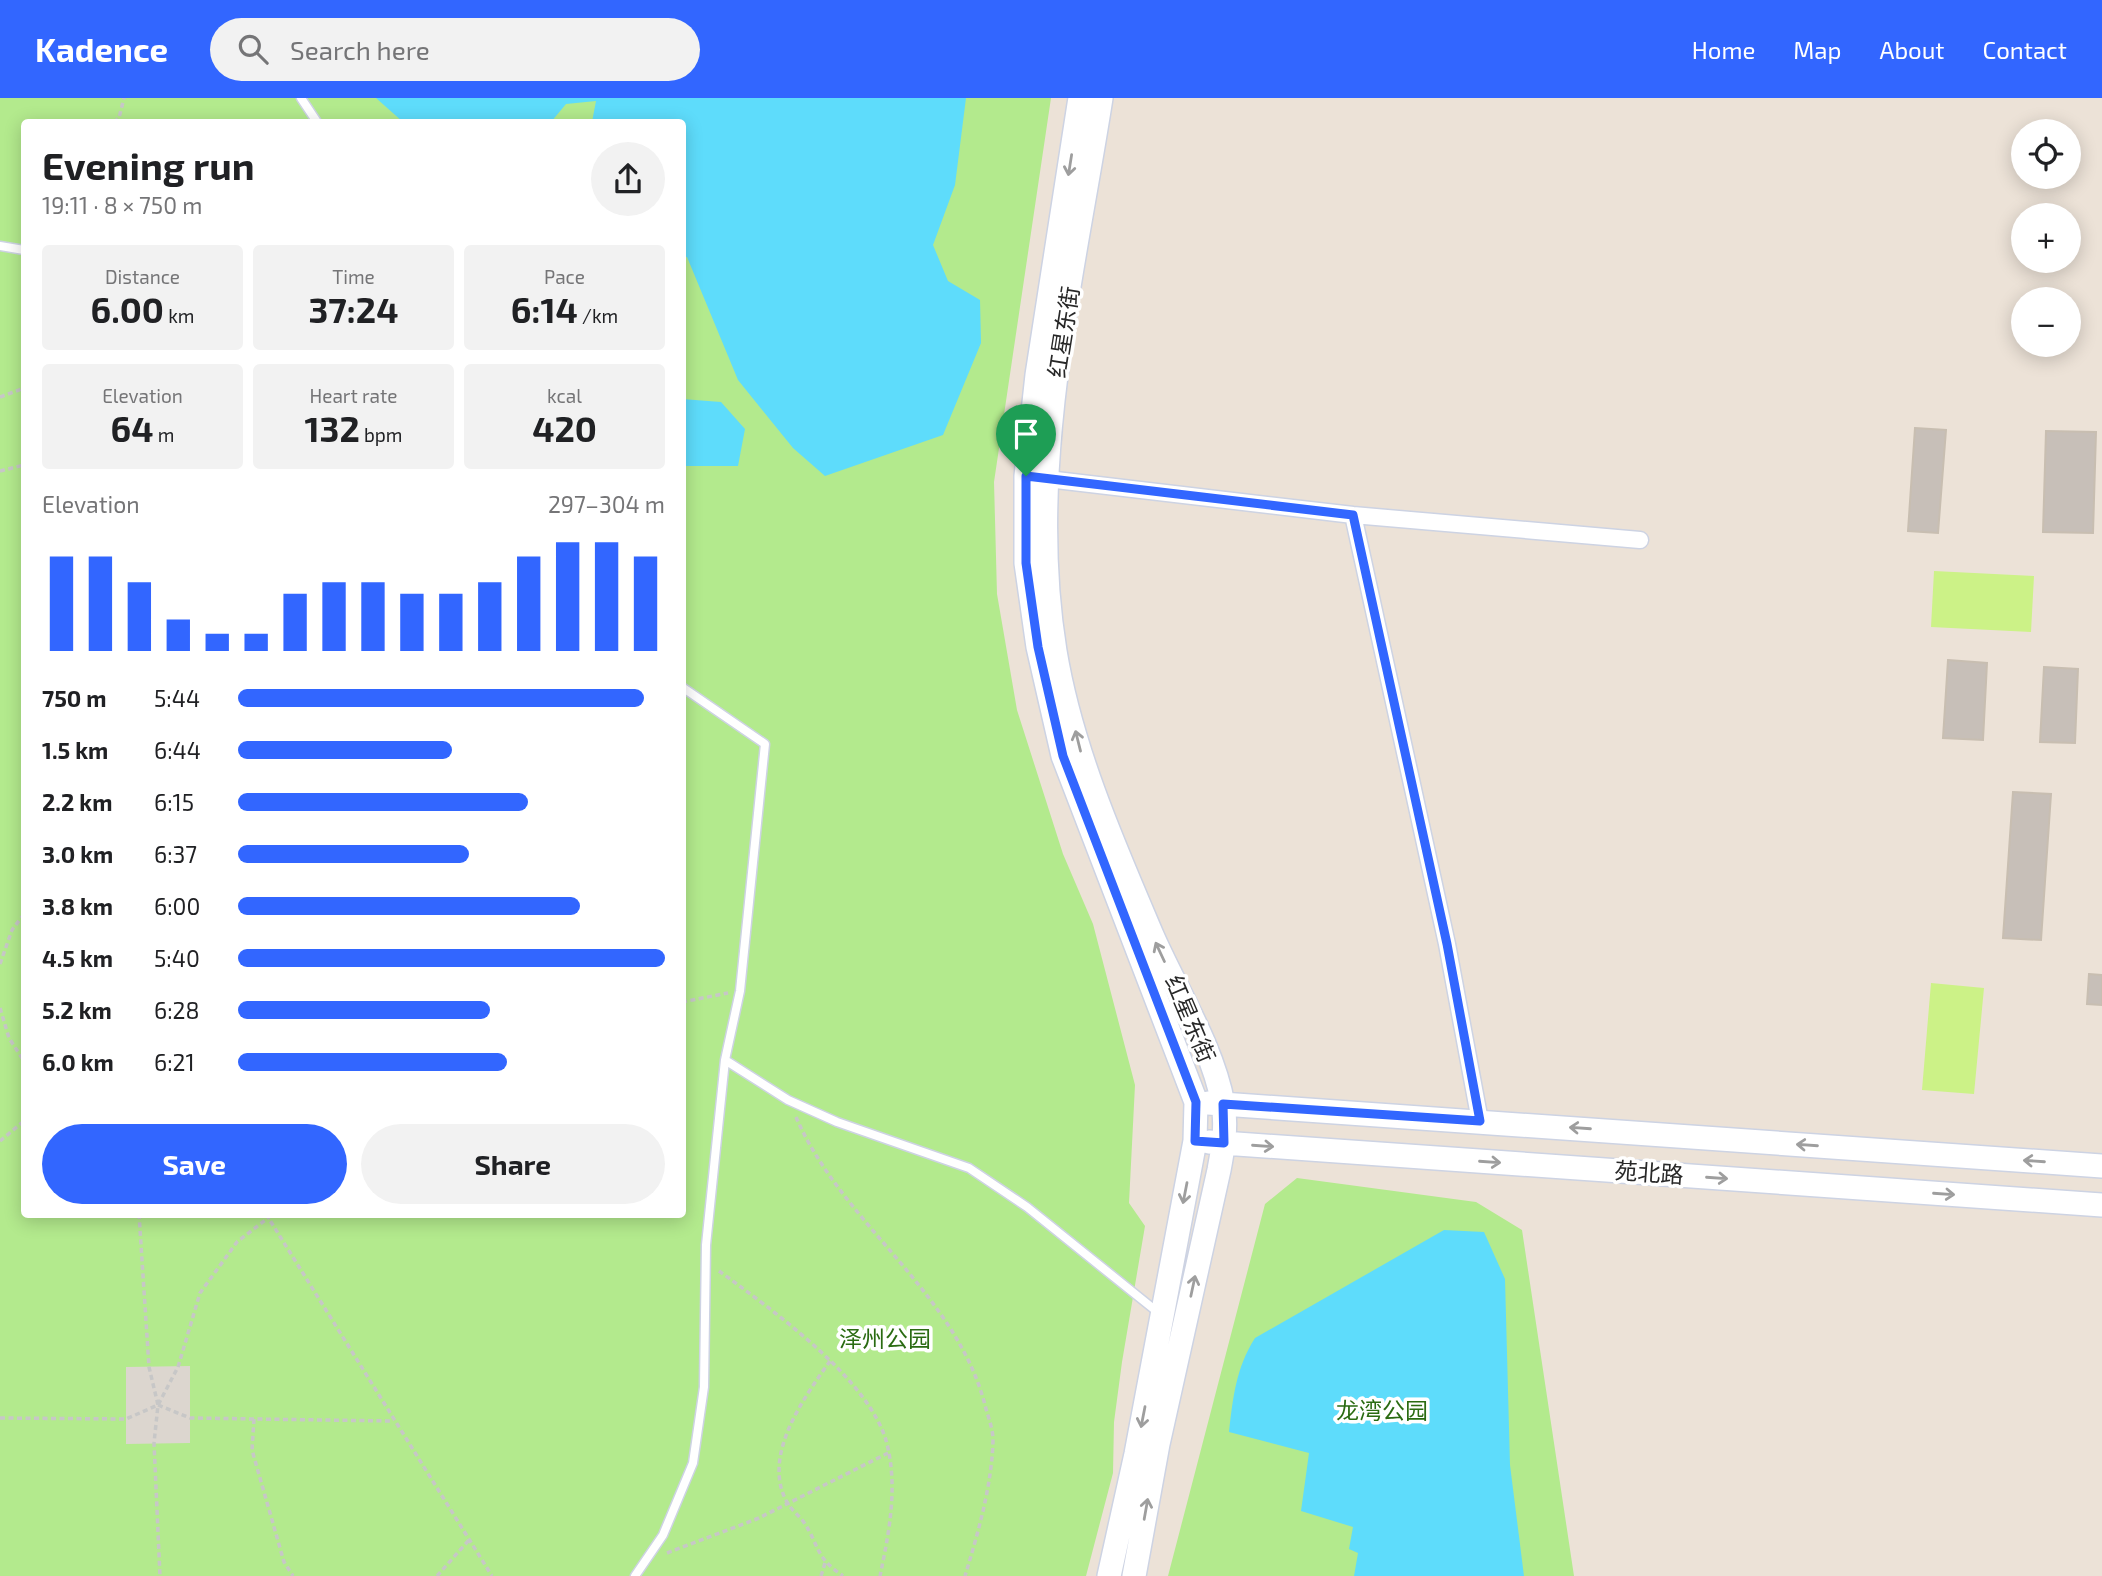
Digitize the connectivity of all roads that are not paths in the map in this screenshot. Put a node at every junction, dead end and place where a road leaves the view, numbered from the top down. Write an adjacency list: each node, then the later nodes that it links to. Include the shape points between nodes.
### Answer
1 (301, 98): 4 (lane)
2 (1080, 98): 7 (main road, 红星东街, one-way to 7, via 1037,375)
3 (1101, 98): 7 (main road, 红星东街, via 1057,379)
4 (315, 119)
5 (0, 246): 6 (lane)
6 (21, 250)
7 (1036, 477): 8 (street); 12 (main road, 红星东街, via 1026,563 1038,647 1063,756); 13 (main road, 红星东街, one-way to 7, via 1204,1046 1152,935 1082,757 1055,652)
8 (1353, 515): 9 (street); 14 (street, via 1447,944)
9 (1640, 540)
10 (686, 690): 11 (lane, via 765,744 740,991)
11 (724, 1060): 19 (lane, via 788,1100 837,1122 969,1168 1027,1207); 20 (lane, via 705,1262 704,1387 693,1463 663,1535)
12 (1196, 1102): 13 (main road, 苑北路); 15 (main road, 红星东街)
13 (1223, 1104): 14 (main road, 苑北路); 16 (main road, 红星东街)
14 (1480, 1121): 17 (main road, 苑北路, one-way to 14)
15 (1195, 1141): 16 (main road, 苑北路); 19 (main road, 红星东街, one-way to 19)
16 (1224, 1143): 18 (main road, 苑北路, one-way to 18); 22 (main road, 红星东街, one-way to 16)
17 (2102, 1166)
18 (2102, 1205)
19 (1163, 1316): 21 (main road, 红星东街, one-way to 21)
20 (635, 1576)
21 (1109, 1576)
22 (1134, 1576)

